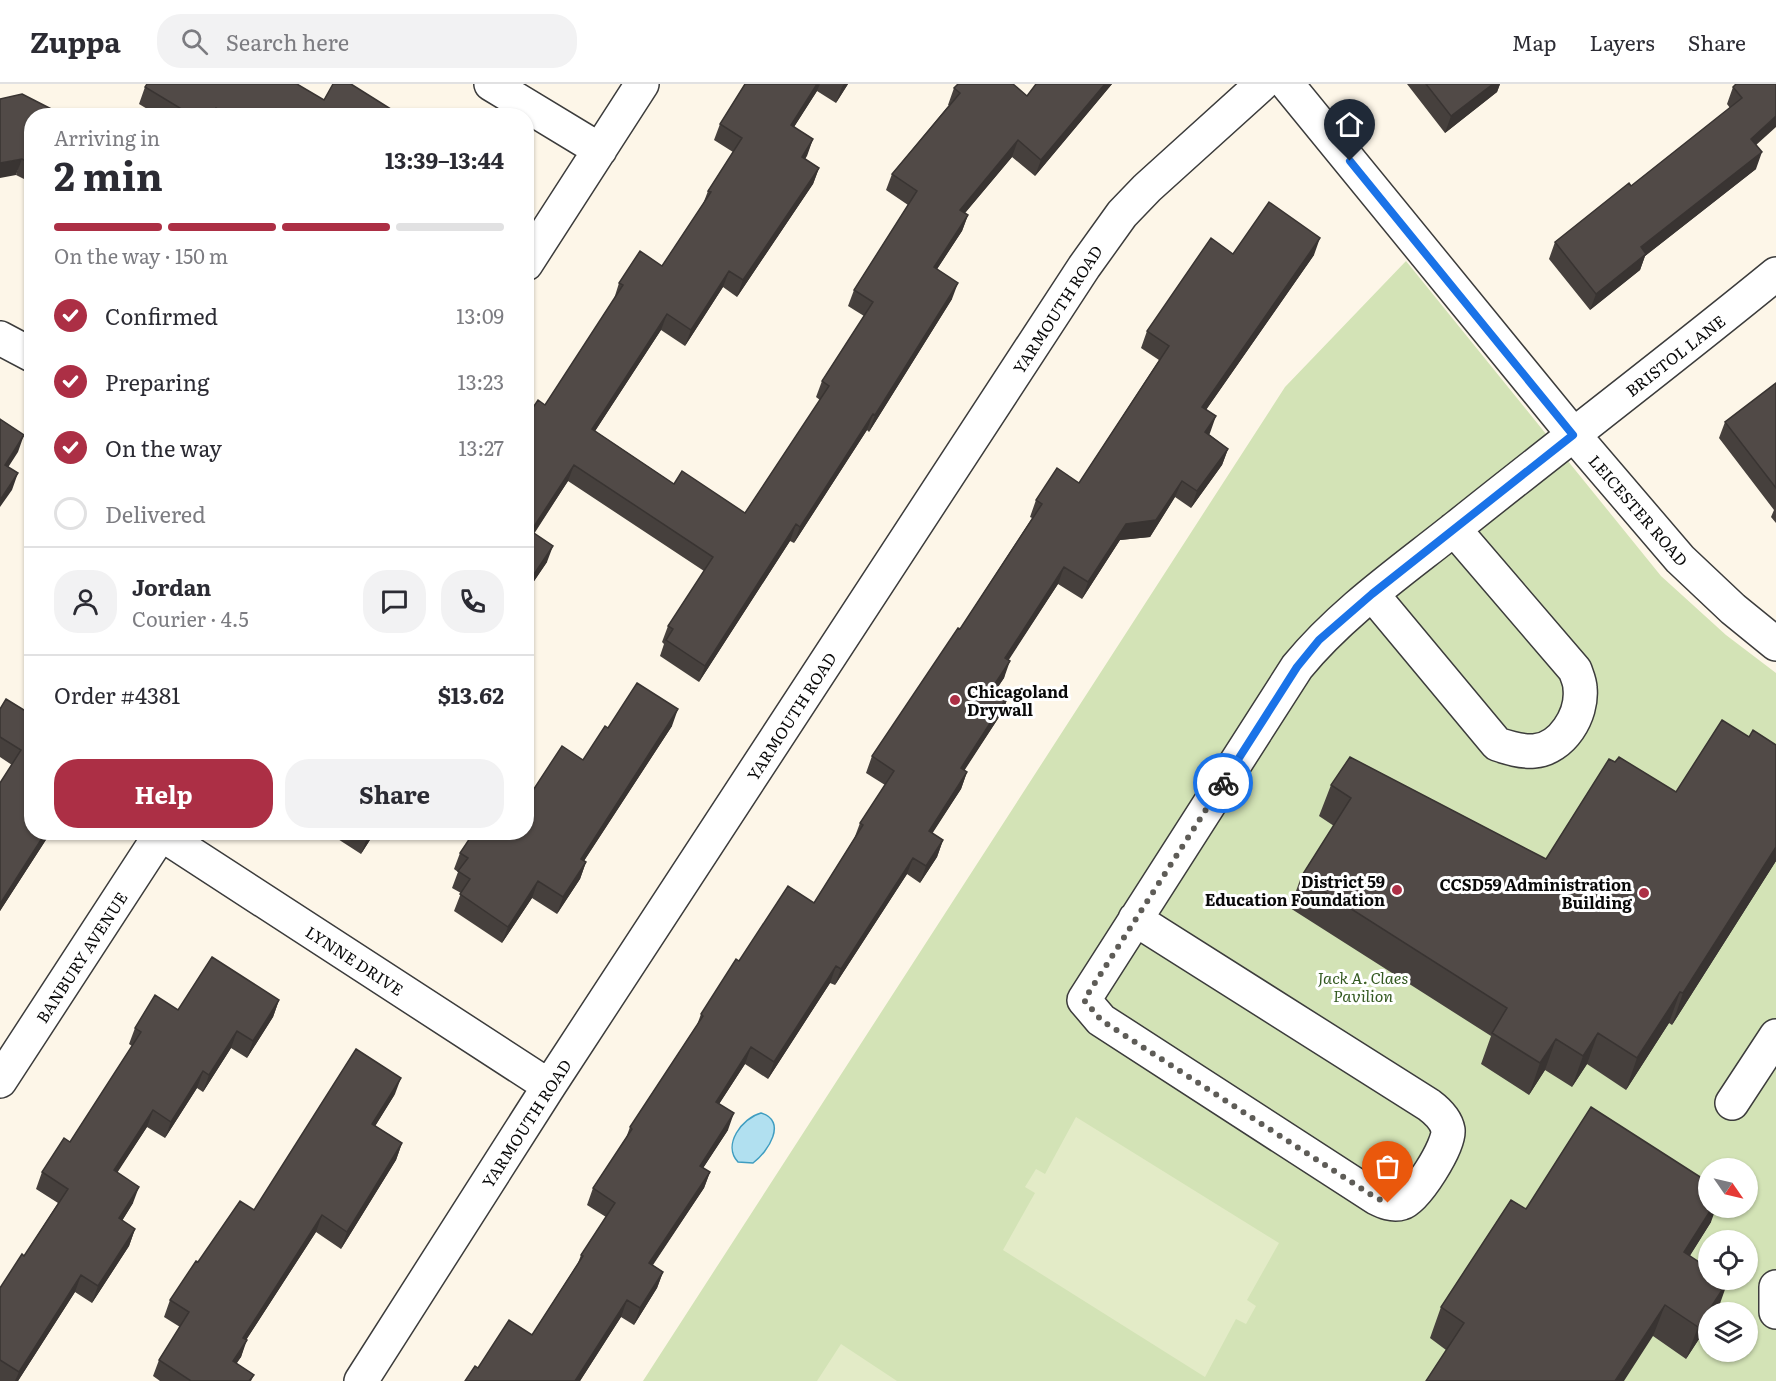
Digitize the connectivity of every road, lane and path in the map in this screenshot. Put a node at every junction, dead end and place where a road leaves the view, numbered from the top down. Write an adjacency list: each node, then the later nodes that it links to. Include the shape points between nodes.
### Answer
1 (491, 84): 5 (street)
2 (642, 84): 7 (street)
3 (1262, 84): 21 (street, YARMOUTH ROAD, via 1148,188 1104,238)
4 (1287, 84): 12 (street, LEICESTER ROAD)
5 (531, 108)
6 (534, 110): 7 (street)
7 (600, 150): 8 (street)
8 (534, 252)
9 (1776, 274): 12 (street, BRISTOL LANE)
10 (0, 338): 11 (street)
11 (24, 351)
12 (1573, 435): 13 (street, BRISTOL LANE); 15 (street, LEICESTER ROAD, via 1680,559)
13 (1454, 529): 14 (street, BRISTOL LANE); 14 (street, via 1575,670 1580,688 1578,707 1571,728 1556,742 1536,751 1497,744)
14 (1372, 594): 18 (street, BRISTOL LANE, via 1319,640 1297,667)
15 (1776, 645)
16 (156, 840): 20 (street, BANBURY AVENUE)
17 (172, 840): 21 (street, LYNNE DRIVE)
18 (1135, 919): 18 (street, BRISTOL LANE, via 1084,1000 1101,1020 1376,1198 1403,1203 1415,1194 1446,1145 1448,1130 1441,1114)
19 (1776, 1036): 22 (street)
20 (0, 1081)
21 (549, 1086): 25 (street, YARMOUTH ROAD)
22 (1732, 1103)
23 (1776, 1287): 24 (street)
24 (1776, 1312)
25 (361, 1381)

